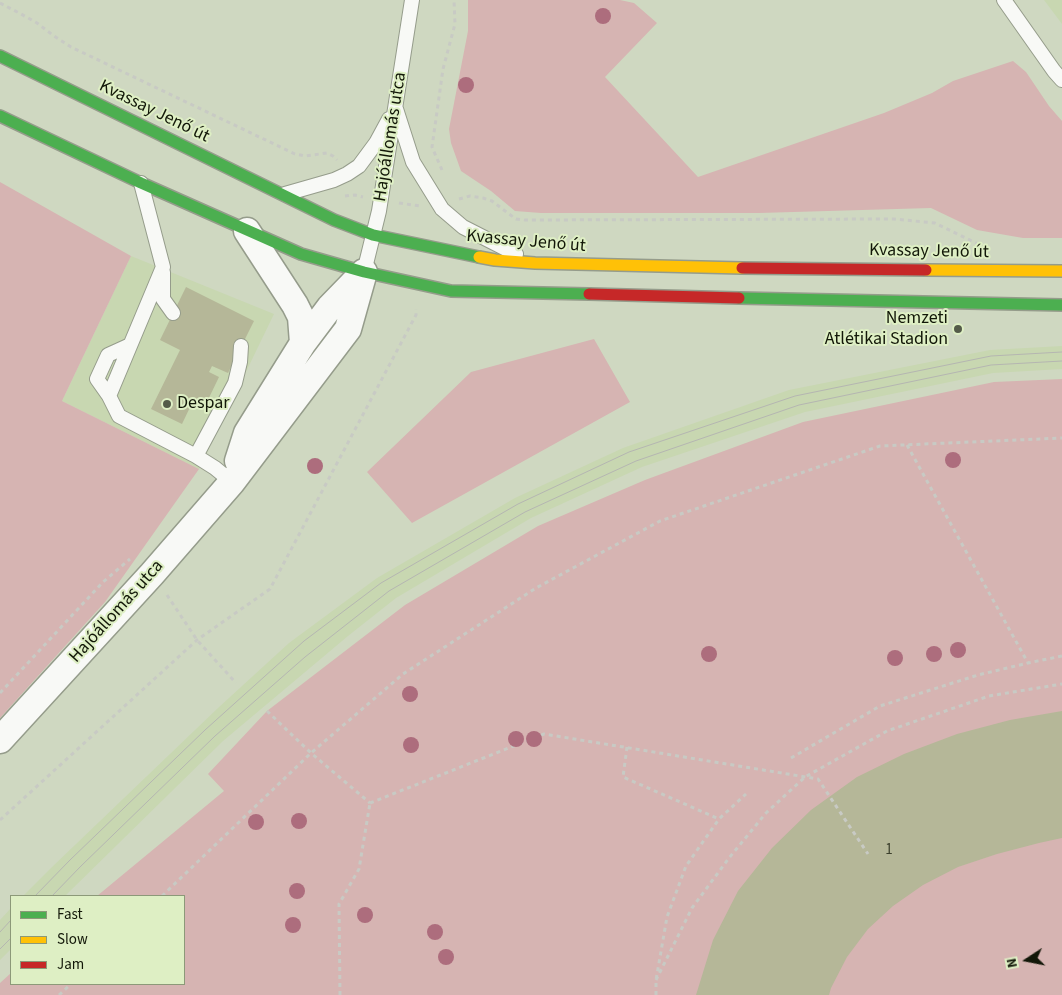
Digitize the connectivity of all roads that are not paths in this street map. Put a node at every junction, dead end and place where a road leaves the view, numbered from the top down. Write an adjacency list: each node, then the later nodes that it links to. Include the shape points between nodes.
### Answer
1 (412, 0): 5 (lane, Hajóállomás utca)
2 (1004, 0): 4 (lane)
3 (0, 56): 8 (main road, Kvassay Jenő út)
4 (1059, 73)
5 (395, 107): 8 (lane, via 376,143 359,166 334,180); 10 (lane, Hajóállomás utca); 11 (lane, via 413,162 442,210 463,228)
6 (0, 116): 7 (main road)
7 (140, 183): 9 (main road); 12 (lane)
8 (282, 194): 10 (main road, Kvassay Jenő út)
9 (246, 230): 14 (main road, via 301,254); 17 (street, via 296,304 301,317)
10 (373, 235): 11 (main road, Kvassay Jenő út, via 495,260); 14 (lane, Hajóállomás utca)
11 (535, 263): 13 (main road, Kvassay Jenő út)
12 (163, 267): 16 (lane, via 163,299); 19 (lane, via 109,396 119,416)
13 (1062, 271)
14 (364, 272): 15 (main road, via 451,292); 17 (street, Hajóállomás utca, via 330,307); 20 (street, Hajóállomás utca, via 348,329)
15 (1062, 305)
16 (173, 313)
17 (303, 343): 20 (street, Hajóállomás utca, via 247,433)
18 (241, 346): 19 (lane, via 235,383)
19 (196, 456): 20 (lane)
20 (232, 482): 21 (street, Hajóállomás utca)
21 (0, 740)

